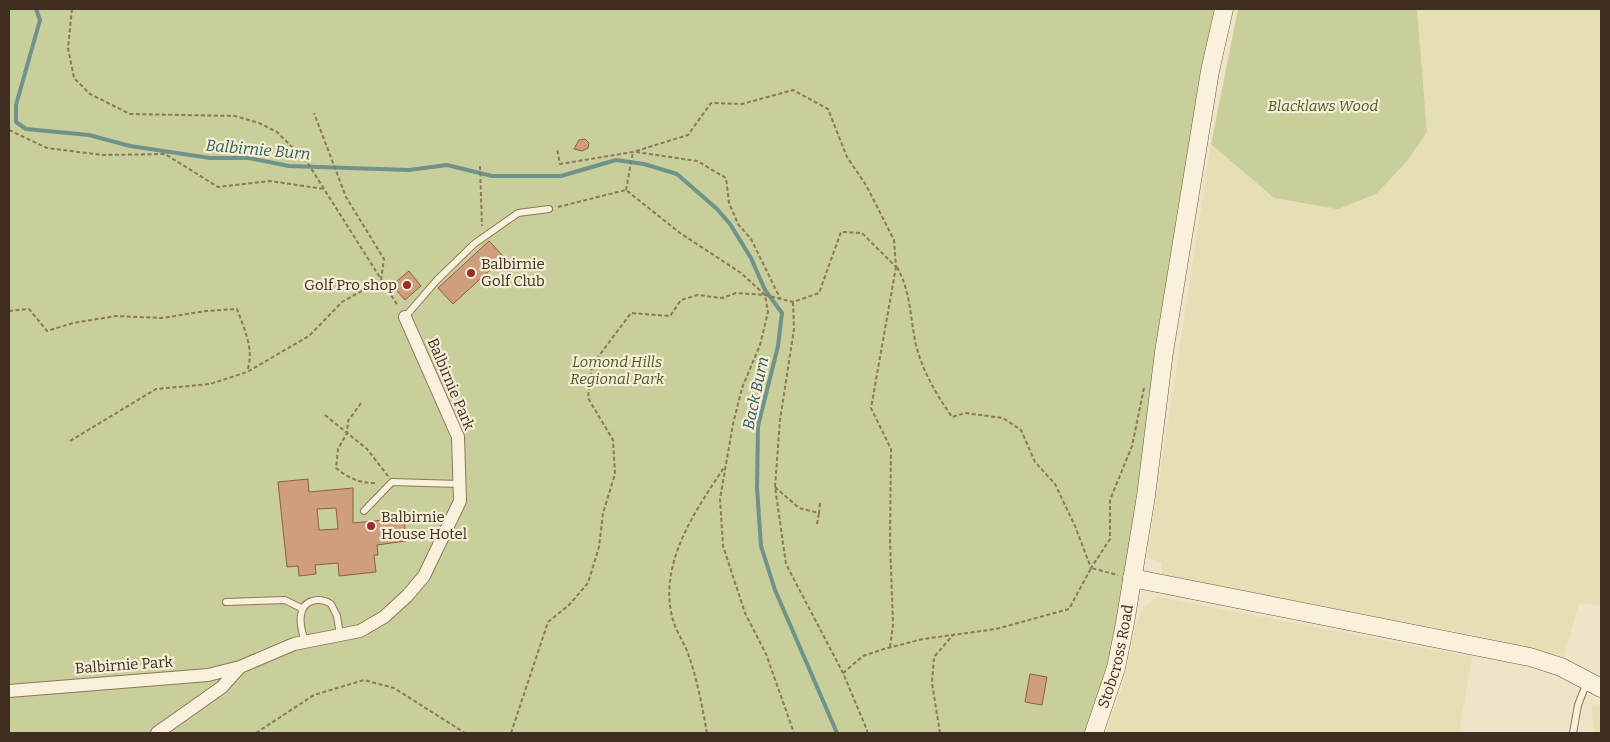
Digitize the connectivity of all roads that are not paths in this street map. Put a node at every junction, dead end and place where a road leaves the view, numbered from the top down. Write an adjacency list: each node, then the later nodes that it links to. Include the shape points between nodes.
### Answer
1 (1224, 9): 6 (street, Stobcross Road, via 1210,71 1164,352)
2 (549, 209): 3 (lane, via 518,213 482,238 436,280)
3 (405, 317): 4 (street, Balbirnie Park, via 458,437)
4 (459, 484): 5 (lane, via 392,482); 9 (street, Balbirnie Park, via 460,501 424,576 384,617 360,631)
5 (364, 512)
6 (1132, 578): 12 (street, via 1530,657 1561,667); 15 (street, Stobcross Road, via 1116,668)
7 (226, 602): 8 (lane, via 285,600)
8 (303, 609): 9 (lane, via 318,600 331,604); 10 (lane, via 301,622)
9 (340, 635): 10 (street, Balbirnie Park)
10 (305, 643): 11 (street, Balbirnie Park, via 294,644)
11 (240, 667): 13 (street, Balbirnie Park, via 208,675); 14 (street, Balbirnie Park, via 222,687)
12 (1594, 684): 16 (lane, via 1578,705)
13 (9, 691)
14 (157, 733)
15 (1094, 733)
16 (1573, 733)

